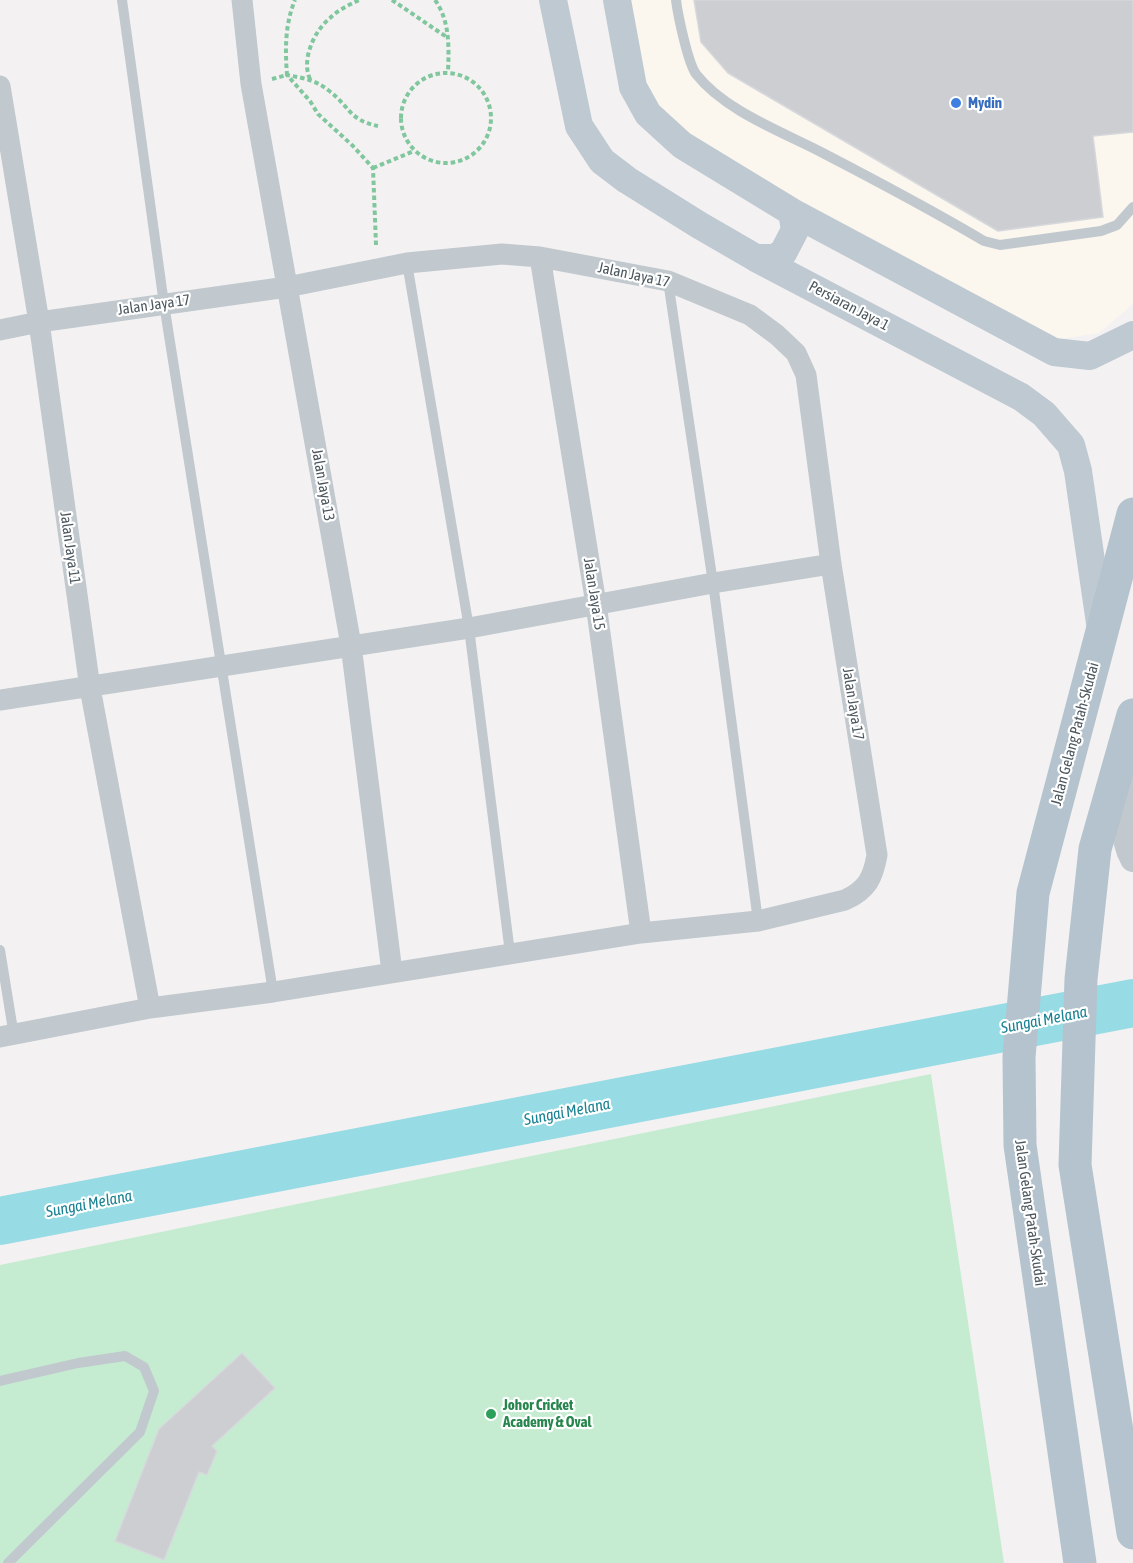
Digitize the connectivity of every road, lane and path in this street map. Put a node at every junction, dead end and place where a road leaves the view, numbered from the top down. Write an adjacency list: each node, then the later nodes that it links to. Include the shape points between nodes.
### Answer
1 (122, 0): 27 (lane)
2 (242, 0): 14 (street, Jalan Jaya 13)
3 (295, 0): 12 (path, via 288,17)
4 (359, 0): 13 (path, via 328,19 318,32 307,62)
5 (392, 0): 10 (path)
6 (435, 0): 10 (path)
7 (553, 0): 22 (main road, Persiaran Jaya 1, via 579,126 602,161)
8 (617, 0): 20 (main road, via 633,87 648,114 682,145)
9 (676, 0): 19 (lane, via 694,72 709,88 743,112 984,241 1000,245 1101,231 1117,225)
10 (449, 38): 11 (path)
11 (448, 72): 17 (path, via 418,81 407,93 400,124 404,139); 17 (path, via 462,75 483,92 491,117 489,131 472,155 458,162 442,164)
12 (287, 75): 13 (path); 14 (path); 18 (path, via 318,114)
13 (310, 79): 16 (path, via 330,90 361,122)
14 (251, 84): 26 (street, Jalan Jaya 13)
15 (0, 86): 28 (street, Jalan Jaya 11)
16 (378, 126)
17 (414, 151): 18 (path)
18 (373, 168): 24 (path)
19 (1133, 207)
20 (792, 212): 22 (main road, via 795,230 783,254); 30 (main road, via 1054,352 1090,356)
21 (540, 257): 23 (street, Jalan Jaya 17, via 502,254); 25 (street, Jalan Jaya 17); 34 (street, Jalan Jaya 15)
22 (756, 258): 36 (main road, Persiaran Jaya 1, via 1021,397 1044,414 1071,445 1078,471)
23 (407, 263): 24 (street, Jalan Jaya 17); 35 (lane)
24 (377, 269): 26 (street, Jalan Jaya 17)
25 (668, 281): 32 (street, Jalan Jaya 17, via 750,315 796,353 806,375); 33 (lane)
26 (288, 287): 27 (street, Jalan Jaya 17); 37 (street, Jalan Jaya 13)
27 (164, 304): 28 (street, Jalan Jaya 17); 38 (lane)
28 (39, 322): 29 (street, Jalan Jaya 17); 39 (street, Jalan Jaya 11)
29 (0, 330)
30 (1133, 335)
31 (1133, 514): 36 (main road, Jalan Gelang Patah-Skudai)
32 (831, 564): 33 (street); 44 (street, Jalan Jaya 17, via 877,855 873,876 845,900)
33 (713, 583): 34 (street); 44 (lane)
34 (596, 604): 35 (street); 45 (street, Jalan Jaya 15)
35 (469, 628): 37 (street); 47 (lane)
36 (1102, 635): 55 (main road, Jalan Gelang Patah-Skudai, via 1033,893 1019,1057 1020,1145)
37 (351, 645): 38 (street); 48 (street, Jalan Jaya 13)
38 (221, 667): 39 (street); 49 (lane)
39 (90, 688): 40 (street); 50 (street, Jalan Jaya 11)
40 (0, 700)
41 (1133, 715): 53 (main road, via 1095,849 1081,979 1075,1165)
42 (1133, 726): 43 (street, via 1124,827)
43 (1133, 858)
44 (758, 921): 45 (street)
45 (641, 933): 47 (street)
46 (0, 950): 51 (lane)
47 (510, 953): 48 (street)
48 (392, 972): 49 (street)
49 (273, 992): 50 (street)
50 (150, 1008): 51 (street)
51 (7, 1037)
52 (0, 1381): 54 (lane, via 125,1356 144,1367 154,1391 140,1432)
53 (1133, 1533)
54 (10, 1562)
55 (1080, 1563)

